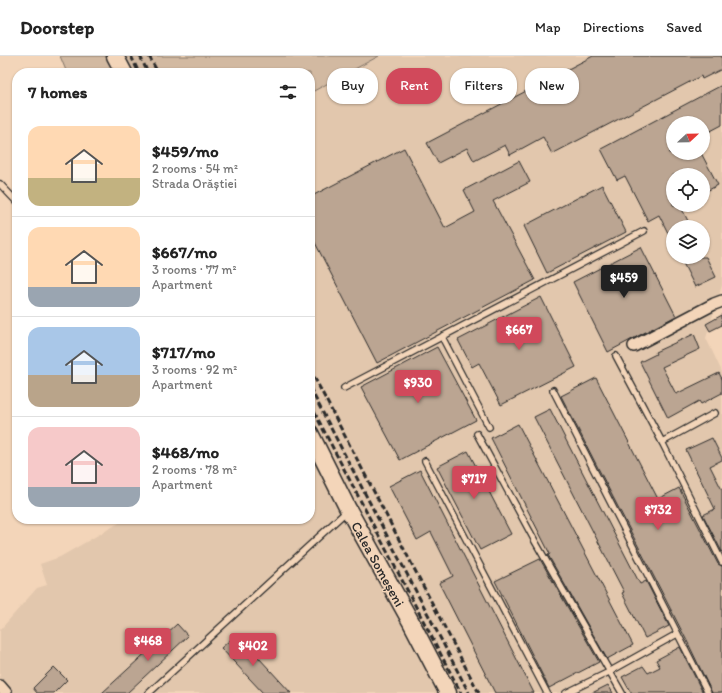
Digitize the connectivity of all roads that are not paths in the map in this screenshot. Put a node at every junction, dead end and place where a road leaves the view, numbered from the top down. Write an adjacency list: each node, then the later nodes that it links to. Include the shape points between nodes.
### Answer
1 (115, 56): 2 (main road)
2 (121, 68)
3 (0, 184): 4 (lane)
4 (12, 197)
5 (644, 231): 7 (lane)
6 (722, 301): 8 (street)
7 (442, 337): 10 (lane); 13 (lane)
8 (634, 346)
9 (616, 356): 15 (lane)
10 (344, 388)
11 (553, 390): 20 (lane)
12 (715, 413): 15 (lane)
13 (488, 427)
14 (477, 434): 21 (lane)
15 (662, 442): 19 (lane)
16 (315, 443): 18 (main road, Calea Someșeni)
17 (426, 461): 26 (lane)
18 (348, 509): 24 (lane); 25 (main road, Calea Someșeni)
19 (722, 562)
20 (677, 634): 21 (lane); 29 (lane)
21 (609, 672): 27 (lane); 28 (lane)
22 (0, 686): 23 (street)
23 (6, 693)
24 (149, 693)
25 (448, 693)
26 (547, 693)
27 (566, 693)
28 (622, 693)
29 (708, 693)

